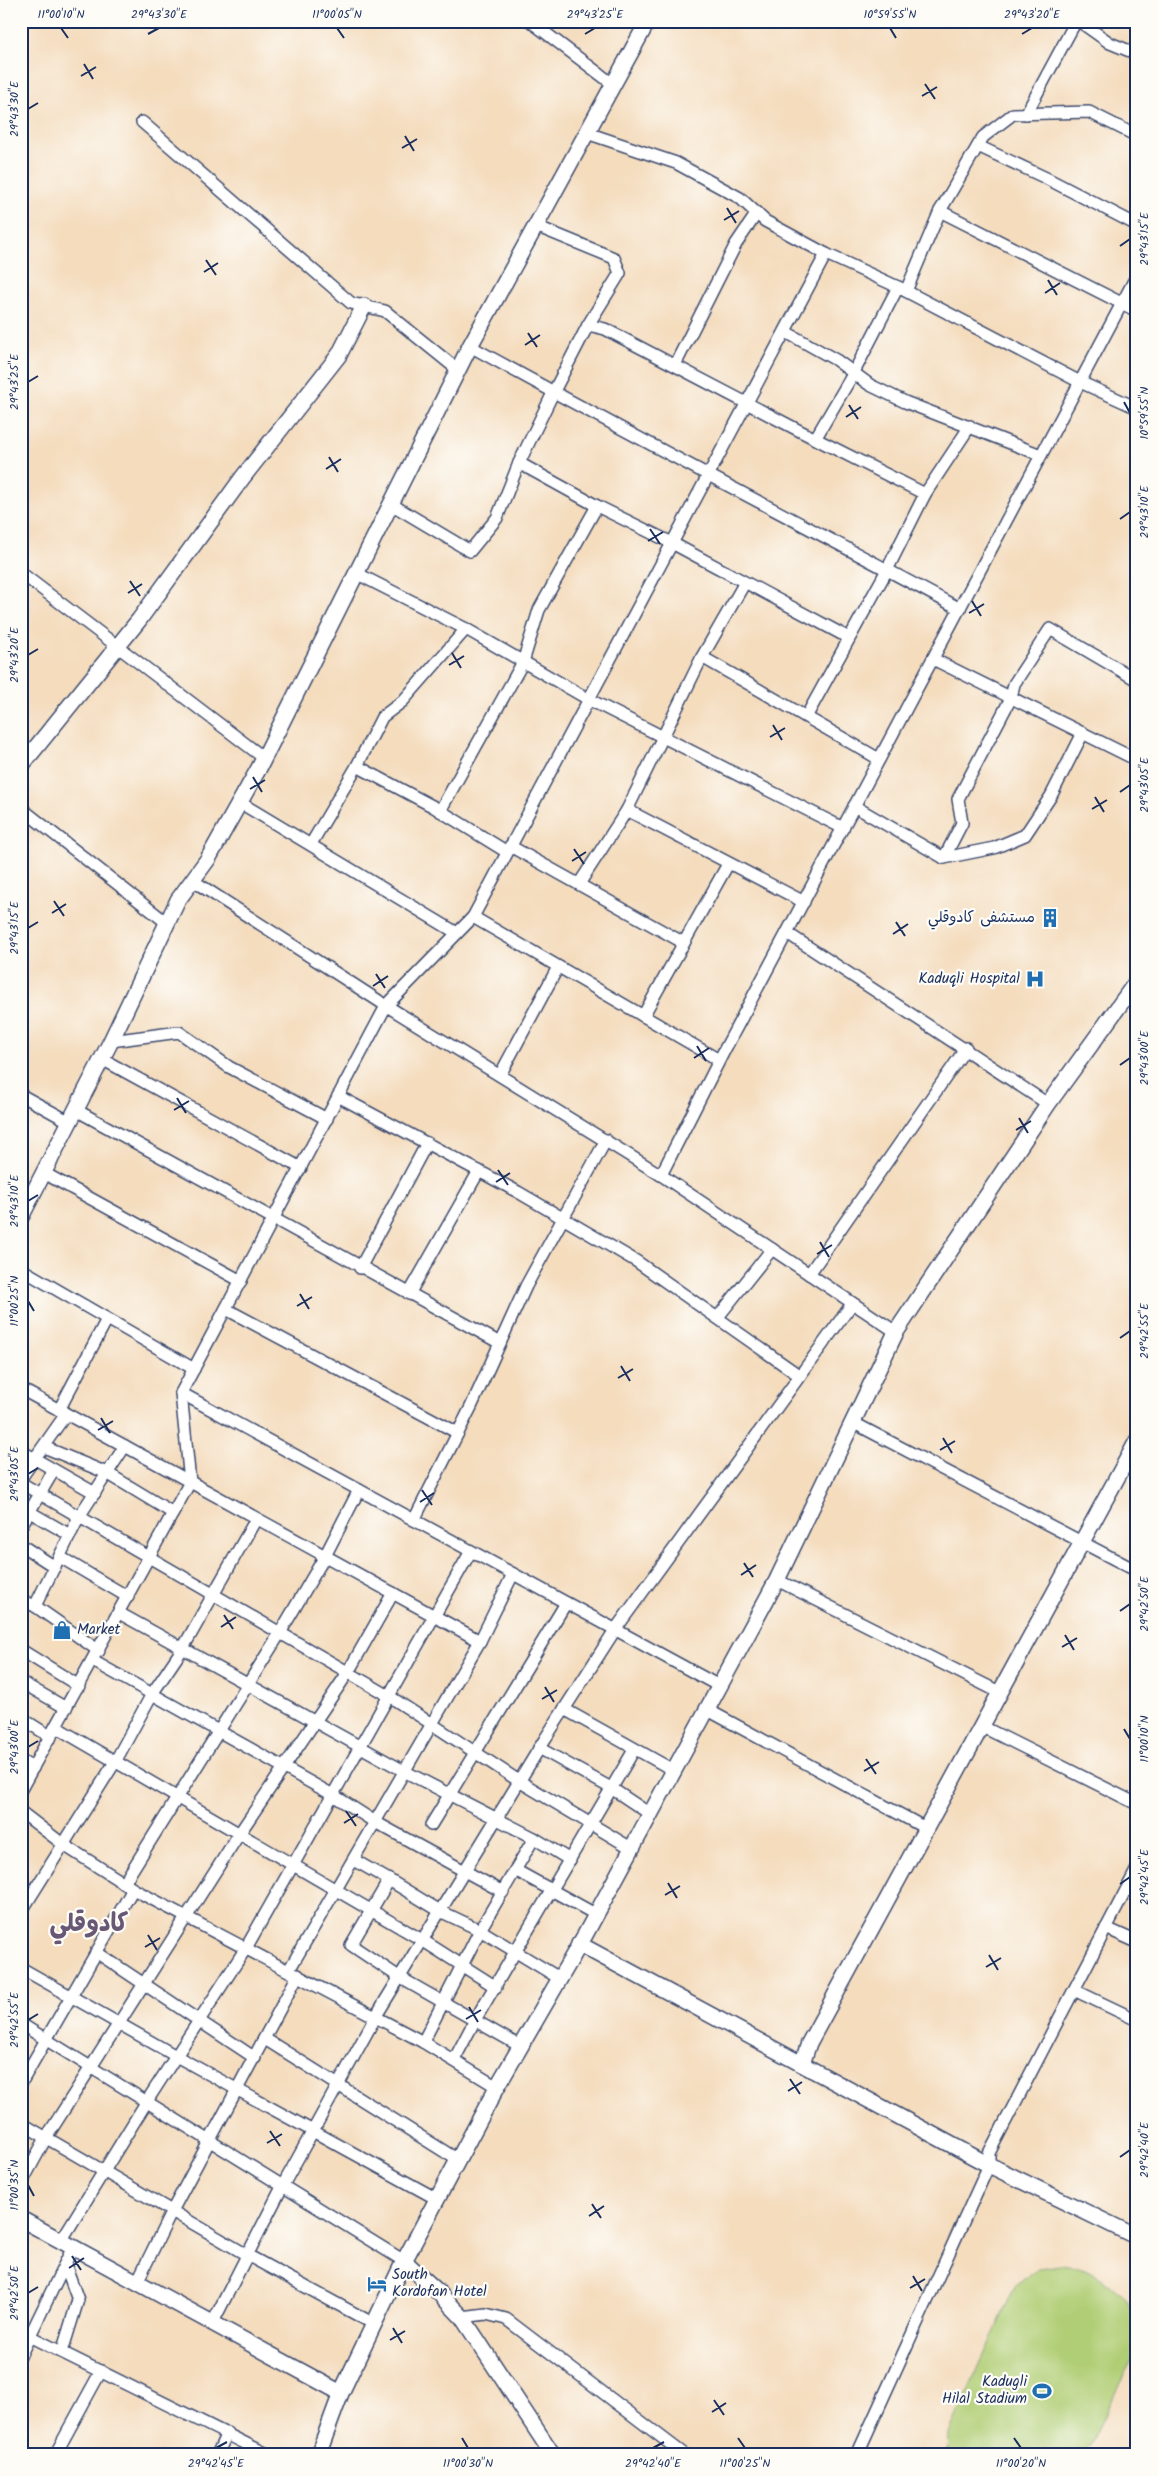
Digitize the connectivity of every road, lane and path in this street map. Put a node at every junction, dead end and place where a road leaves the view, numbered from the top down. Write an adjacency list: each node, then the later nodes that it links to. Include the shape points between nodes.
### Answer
1 (530, 21): 5 (street)
2 (648, 21): 5 (street)
3 (1077, 21): 4 (street, via 1110,43); 6 (street)
4 (1137, 54)
5 (614, 85): 8 (street)
6 (1026, 114): 9 (street, via 1089,112); 10 (street, via 1013,114 983,137)
7 (142, 122): 19 (street, via 351,303)
8 (587, 133): 12 (street, via 676,163 740,198); 14 (street)
9 (1137, 136)
10 (978, 146): 11 (street); 13 (street)
11 (940, 211): 17 (street); 18 (street)
12 (756, 213): 15 (street); 24 (street, via 736,244)
13 (1137, 225)
14 (536, 226): 21 (street, via 614,258 620,273); 23 (street)
15 (826, 254): 17 (street); 22 (street)
16 (1137, 275): 18 (street)
17 (902, 289): 26 (street); 27 (street)
18 (1122, 303): 20 (street); 27 (street)
19 (364, 306): 25 (street, via 385,311); 47 (street, via 339,354)
20 (1137, 311)
21 (588, 325): 24 (street, via 605,329); 28 (street)
22 (786, 332): 26 (street, via 836,360); 29 (street)
23 (470, 346): 25 (street); 28 (street)
24 (675, 365): 29 (street)
25 (458, 370): 37 (street)
26 (853, 374): 31 (street, via 905,402); 32 (street)
27 (1080, 382): 30 (street); 33 (street)
28 (554, 393): 34 (street); 35 (street)
29 (746, 403): 32 (street); 35 (street)
30 (1137, 408)
31 (970, 426): 33 (street); 36 (street)
32 (815, 439): 36 (street)
33 (1042, 455): 44 (street)
34 (520, 463): 37 (street, via 497,518 470,551); 38 (street)
35 (709, 474): 39 (street); 40 (street)
36 (925, 494): 40 (street)
37 (392, 504): 42 (street)
38 (597, 506): 39 (street); 50 (street, via 539,610)
39 (672, 542): 43 (street); 53 (street)
40 (887, 570): 44 (street); 46 (street)
41 (21, 573): 47 (street)
42 (356, 573): 45 (street); 57 (street)
43 (744, 584): 46 (street); 48 (street)
44 (960, 609): 49 (street)
45 (466, 629): 50 (street); 61 (street, via 403,701 382,717)
46 (849, 638): 54 (street)
47 (118, 646): 57 (street); 60 (street)
48 (702, 658): 54 (street); 56 (street)
49 (933, 659): 52 (street); 58 (street)
50 (523, 662): 53 (street); 66 (street)
51 (1137, 680): 52 (street, via 1050,629 1014,684)
52 (1011, 698): 55 (street); 70 (street, via 958,799 962,823)
53 (588, 699): 56 (street); 69 (street)
54 (806, 717): 58 (street)
55 (1083, 733): 59 (street); 70 (street, via 1051,796 1025,835 994,848)
56 (664, 739): 65 (street); 67 (street)
57 (264, 758): 62 (street)
58 (879, 759): 63 (street)
59 (1137, 760)
60 (21, 766)
61 (357, 766): 66 (street); 68 (street)
62 (239, 802): 68 (street); 72 (street, via 208,859)
63 (854, 806): 67 (street); 70 (street)
64 (21, 808): 76 (street)
65 (627, 810): 71 (street); 73 (street)
66 (440, 811): 69 (street)
67 (842, 828): 74 (street)
68 (312, 844): 77 (street)
69 (509, 849): 73 (street); 75 (street)
70 (944, 858)
71 (728, 864): 74 (street); 79 (street)
72 (192, 880): 76 (street); 82 (street)
73 (579, 884): 79 (street)
74 (804, 902): 78 (street)
75 (472, 917): 77 (street); 80 (street)
76 (167, 923): 84 (street)
77 (457, 933): 82 (street)
78 (787, 933): 85 (street); 87 (street)
79 (684, 943): 83 (street)
80 (558, 967): 83 (street); 88 (street)
81 (1137, 981): 91 (street)
82 (386, 1006): 88 (street); 90 (street)
83 (643, 1016): 87 (street)
84 (111, 1041): 86 (street); 93 (street, via 179,1032 229,1067)
85 (966, 1048): 91 (street); 106 (street)
86 (102, 1059): 92 (street); 96 (street)
87 (719, 1060): 99 (street)
88 (500, 1074): 94 (street)
89 (21, 1095): 92 (street)
90 (338, 1096): 93 (street); 95 (street)
91 (1048, 1104): 113 (street)
92 (73, 1116): 98 (street); 101 (street)
93 (327, 1119): 96 (street)
94 (606, 1140): 99 (street); 102 (street)
95 (427, 1143): 97 (street); 104 (street)
96 (301, 1168): 101 (street)
97 (479, 1171): 102 (street); 108 (street)
98 (44, 1173): 100 (street); 107 (street)
99 (661, 1175): 103 (street)
100 (21, 1218)
101 (273, 1220): 104 (street); 107 (street)
102 (562, 1220): 111 (street, via 636,1261); 114 (street)
103 (772, 1249): 106 (street); 111 (street)
104 (360, 1268): 108 (street)
105 (21, 1269): 112 (street)
106 (809, 1274): 109 (street)
107 (241, 1281): 110 (street)
108 (409, 1294): 114 (street)
109 (852, 1304): 113 (street); 116 (street)
110 (226, 1309): 115 (street); 121 (street)
111 (718, 1318): 116 (street)
112 (107, 1319): 115 (street); 119 (street)
113 (896, 1332): 120 (street)
114 (500, 1343): 121 (street)
115 (194, 1369): 118 (street)
116 (800, 1376): 159 (street)
117 (21, 1389): 119 (street)
118 (182, 1394): 130 (street); 132 (street)
119 (62, 1412): 123 (street); 124 (street)
120 (852, 1422): 142 (street); 150 (street)
121 (458, 1433): 139 (street)
122 (1137, 1441): 142 (street)
123 (44, 1446): 126 (street); 128 (street)
124 (125, 1446): 128 (street); 130 (street)
125 (21, 1451): 126 (street)
126 (34, 1459): 127 (street); 129 (street)
127 (54, 1470): 133 (street); 134 (street)
128 (107, 1473): 134 (street); 136 (street)
129 (21, 1478)
130 (190, 1482): 136 (street); 138 (street)
131 (21, 1483): 133 (street)
132 (359, 1490): 139 (street); 145 (street)
133 (39, 1493): 135 (street); 137 (street)
134 (95, 1493): 137 (street)
135 (25, 1509): 140 (street); 141 (street)
136 (173, 1513): 146 (street)
137 (80, 1515): 141 (street); 146 (street)
138 (256, 1518): 145 (street); 152 (street)
139 (414, 1520): 144 (street)
140 (21, 1526)
141 (70, 1535): 147 (street)
142 (1082, 1540): 148 (street); 171 (street)
143 (21, 1546): 147 (street)
144 (471, 1551): 149 (street); 158 (street)
145 (326, 1556): 151 (street); 160 (street)
146 (149, 1557): 152 (street); 153 (street)
147 (57, 1562): 153 (street); 156 (street)
148 (1137, 1570)
149 (513, 1574): 155 (street); 161 (street)
150 (777, 1580): 170 (street); 171 (street)
151 (393, 1593): 158 (street); 166 (street)
152 (214, 1595): 160 (street); 162 (street)
153 (128, 1597): 157 (street)
154 (21, 1600): 156 (street)
155 (566, 1602): 159 (street); 186 (street)
156 (35, 1606): 164 (street)
157 (119, 1614): 162 (street); 164 (street)
158 (434, 1616): 161 (street); 173 (street)
159 (615, 1630): 170 (street); 175 (street)
160 (280, 1633): 166 (street); 168 (street)
161 (480, 1641): 179 (street)
162 (183, 1648): 168 (street); 172 (street)
163 (21, 1650): 169 (street)
164 (98, 1650): 165 (street)
165 (93, 1661): 169 (street); 172 (street)
166 (347, 1674): 173 (street); 178 (street)
167 (21, 1682): 174 (street)
168 (249, 1684): 178 (street); 181 (street)
169 (79, 1686): 174 (street)
170 (719, 1686): 176 (street)
171 (1001, 1693): 180 (street)
172 (152, 1694): 181 (street); 188 (street)
173 (389, 1696): 179 (street); 183 (street)
174 (66, 1708): 182 (street)
175 (564, 1709): 184 (street); 185 (street)
176 (706, 1709): 191 (street); 206 (street)
177 (21, 1718): 182 (street)
178 (314, 1720): 183 (street); 189 (street)
179 (431, 1724): 186 (street); 192 (street)
180 (983, 1728): 199 (street); 206 (street)
181 (218, 1731): 189 (street); 198 (street)
182 (53, 1732): 188 (street); 190 (street)
183 (361, 1746): 192 (street); 197 (street)
184 (539, 1748): 193 (street); 194 (street)
185 (634, 1750): 191 (street); 194 (street)
186 (476, 1751): 193 (street); 196 (street)
187 (21, 1761): 190 (street)
188 (115, 1762): 198 (street); 209 (street)
189 (282, 1767): 197 (street); 207 (street)
190 (33, 1768): 195 (street)
191 (673, 1770): 201 (street)
192 (404, 1771): 196 (street); 203 (street)
193 (519, 1781): 202 (street); 204 (street)
194 (611, 1788): 201 (street); 204 (street)
195 (21, 1789)
196 (449, 1793): 202 (street); 205 (street)
197 (333, 1795): 203 (street); 213 (street)
198 (178, 1799): 207 (street); 218 (street)
199 (1137, 1804)
200 (21, 1812): 209 (street)
201 (650, 1814): 210 (street)
202 (496, 1818): 208 (street); 215 (street)
203 (375, 1822): 211 (street); 215 (street)
204 (591, 1823): 210 (street); 212 (street)
205 (431, 1825)
206 (927, 1829): 258 (street, via 809,2043)
207 (239, 1834): 213 (street); 226 (street)
208 (534, 1838): 212 (street); 216 (street)
209 (64, 1845): 218 (street); 224 (street)
210 (631, 1848): 225 (street)
211 (354, 1860): 217 (street); 219 (street)
212 (570, 1860): 220 (street)
213 (293, 1866): 219 (street); 232 (street)
214 (1137, 1869): 227 (street)
215 (465, 1870): 221 (street); 223 (street)
216 (515, 1870): 220 (street); 221 (street)
217 (389, 1880): 222 (street); 223 (street)
218 (128, 1886): 226 (street); 233 (street)
219 (336, 1890): 222 (street); 237 (street)
220 (553, 1890): 225 (street); 234 (street)
221 (503, 1892): 228 (street)
222 (369, 1911): 229 (street); 238 (street, via 351,1945)
223 (440, 1911): 228 (street); 229 (street)
224 (21, 1912)
225 (595, 1914): 231 (street)
226 (187, 1917): 232 (street); 240 (street)
227 (1106, 1928): 230 (street); 242 (street)
228 (480, 1930): 234 (street); 235 (street)
229 (422, 1940): 235 (street); 238 (street)
230 (1137, 1942)
231 (579, 1944): 239 (street); 258 (street)
232 (246, 1948): 237 (street); 248 (street)
233 (96, 1952): 240 (street); 243 (street)
234 (516, 1953): 239 (street); 241 (street)
235 (462, 1964): 241 (street); 244 (street)
236 (21, 1968): 243 (street)
237 (293, 1972): 245 (street); 252 (street)
238 (399, 1977): 244 (street); 245 (street)
239 (559, 1978): 254 (street)
240 (145, 1984): 248 (street); 249 (street)
241 (496, 1987): 246 (street)
242 (1074, 1990): 247 (street); 270 (street, via 989,2153)
243 (72, 1996): 249 (street); 251 (street)
244 (443, 2003): 246 (street); 253 (street)
245 (376, 2016): 253 (street); 261 (street)
246 (475, 2020): 254 (street); 257 (street)
247 (1137, 2020)
248 (198, 2021): 255 (street); 256 (street)
249 (120, 2023): 255 (street); 259 (street)
250 (21, 2024): 251 (street)
251 (47, 2038): 259 (street); 260 (street)
252 (264, 2039): 256 (street); 261 (street)
253 (424, 2042): 257 (street)
254 (520, 2046): 262 (street)
255 (176, 2056): 263 (street); 264 (street)
256 (255, 2058): 263 (street)
257 (454, 2060): 262 (street)
258 (802, 2064): 270 (street)
259 (92, 2067): 264 (street); 267 (street)
260 (21, 2084)
261 (338, 2085): 266 (street); 269 (street)
262 (497, 2087): 269 (street)
263 (238, 2089): 266 (street); 268 (street)
264 (147, 2101): 268 (street); 271 (street)
265 (21, 2123): 267 (street)
266 (313, 2130): 273 (street); 274 (street)
267 (46, 2138): 271 (street); 272 (street)
268 (211, 2141): 273 (street); 275 (street)
269 (458, 2160): 274 (street)
270 (989, 2165): 277 (street); 298 (street)
271 (103, 2171): 275 (street); 278 (street)
272 (21, 2184)
273 (282, 2186): 279 (street); 280 (street)
274 (437, 2199): 280 (street)
275 (172, 2212): 279 (street); 282 (street)
276 (21, 2219): 278 (street)
277 (1137, 2238)
278 (67, 2244): 281 (street); 282 (street)
279 (247, 2255): 284 (street); 285 (street)
280 (404, 2261): 283 (street); 285 (street)
281 (65, 2264): 286 (street); 287 (street, via 78,2300)
282 (137, 2282): 284 (street)
283 (462, 2317): 296 (street); 297 (street, via 486,2314 506,2319)
284 (212, 2324): 290 (street)
285 (374, 2324): 290 (street)
286 (26, 2334): 287 (street); 288 (street)
287 (62, 2352): 289 (street)
288 (21, 2354)
289 (101, 2371): 291 (street); 292 (street)
290 (341, 2393): 295 (street)
291 (227, 2433): 293 (street); 294 (street)
292 (55, 2455)
293 (217, 2455)
294 (269, 2455)
295 (318, 2455)
296 (553, 2455)
297 (685, 2455)
298 (857, 2455)

